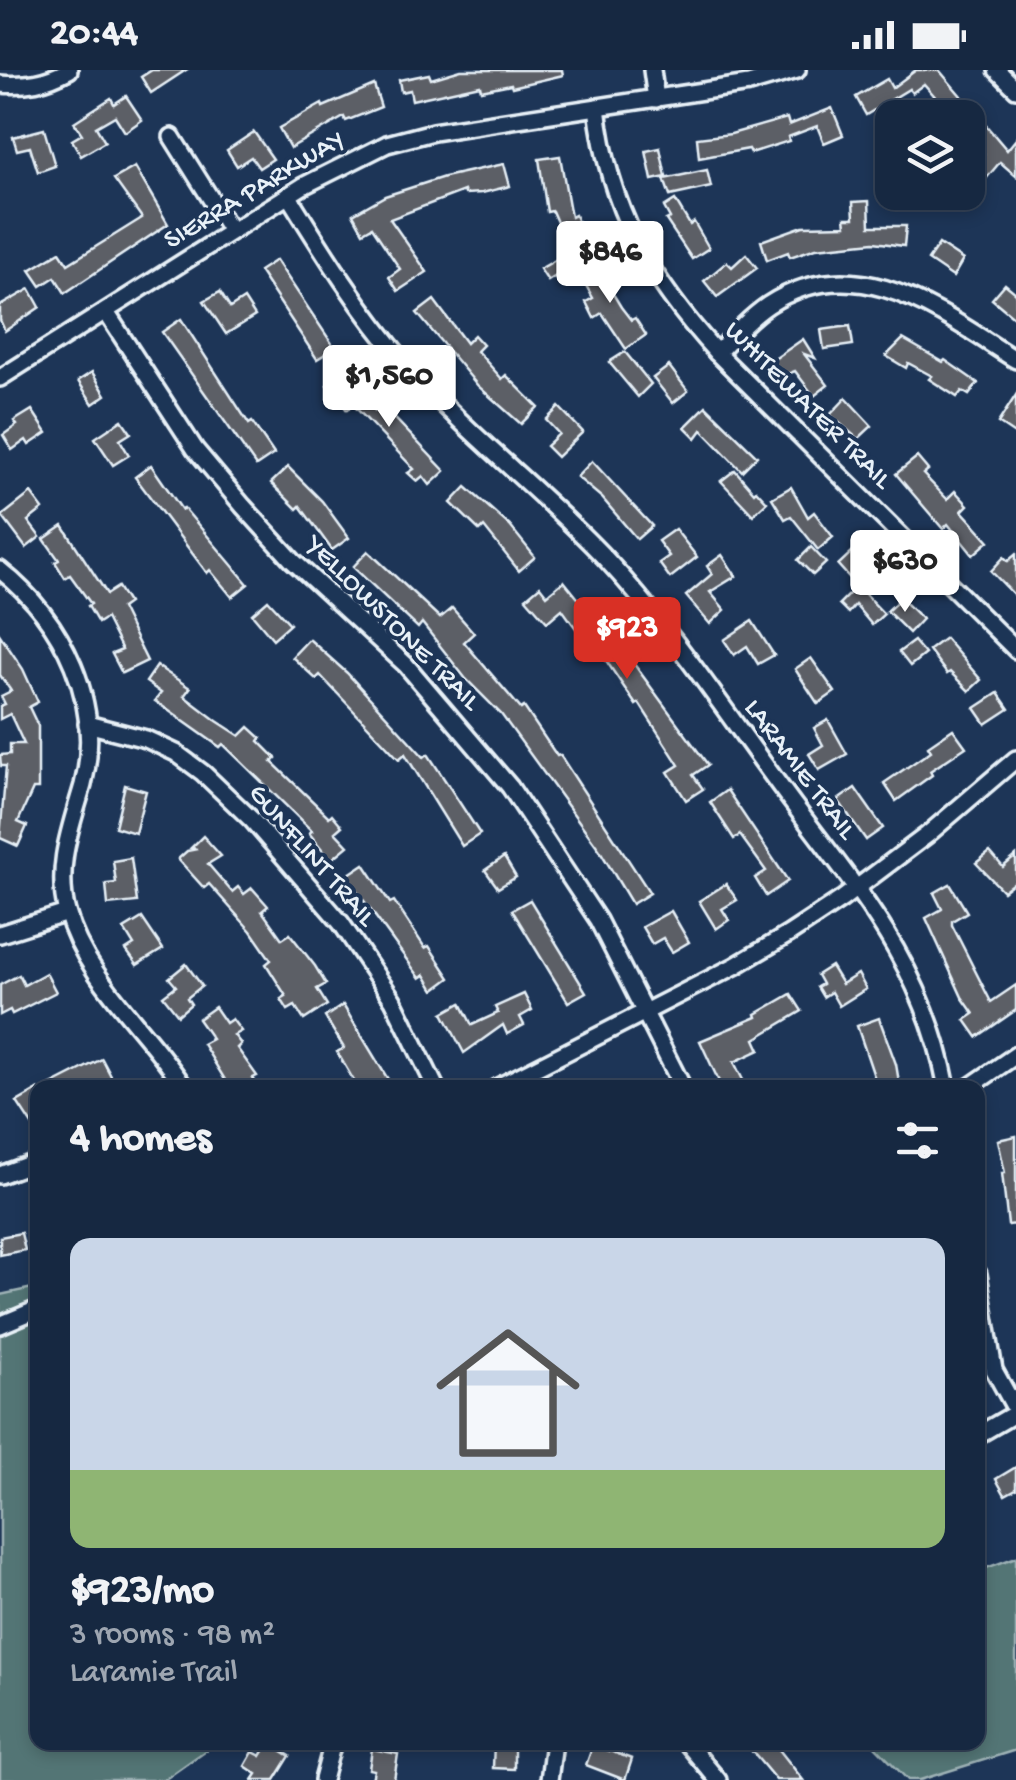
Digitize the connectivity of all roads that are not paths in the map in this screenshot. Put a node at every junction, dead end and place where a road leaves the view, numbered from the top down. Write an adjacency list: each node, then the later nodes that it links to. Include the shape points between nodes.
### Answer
1 (69, 70): 5 (street, via 47,82)
2 (652, 70): 7 (street)
3 (797, 70): 7 (street, SIERRA PARKWAY)
4 (998, 70): 6 (street)
5 (0, 84)
6 (1016, 90)
7 (656, 99): 8 (street, SIERRA PARKWAY)
8 (596, 108): 10 (street, SIERRA PARKWAY, via 388,144); 13 (street, WHITEWATER TRAIL, via 624,220 674,305)
9 (172, 137): 11 (street)
10 (288, 195): 11 (street, SIERRA PARKWAY); 20 (street, LARAMIE TRAIL, via 334,270 406,364 550,502 660,620)
11 (231, 231): 12 (street, SIERRA PARKWAY)
12 (106, 312): 15 (street, SIERRA PARKWAY); 23 (street, YELLOWSTONE TRAIL, via 195,448 243,506 406,665 510,788 598,920)
13 (717, 353): 14 (street, via 770,304 809,288 850,282 906,294); 17 (street, WHITEWATER TRAIL)
14 (1016, 360)
15 (0, 378)
16 (0, 570): 18 (street, via 50,620 67,650)
17 (1016, 650)
18 (87, 724): 21 (street, via 84,780 64,856); 26 (street, GUNFLINT TRAIL, via 176,753 252,820 340,923 393,1000)
19 (1016, 759): 20 (street)
20 (856, 888): 23 (street, via 735,966); 29 (street, LARAMIE TRAIL, via 920,992)
21 (67, 913): 22 (street); 25 (street, via 86,958)
22 (0, 934)
23 (644, 1010): 27 (street); 28 (street, YELLOWSTONE TRAIL)
24 (1016, 1055): 30 (street)
25 (176, 1080)
26 (432, 1080)
27 (511, 1080)
28 (679, 1080)
29 (945, 1080)
30 (980, 1080)
31 (30, 1164): 32 (street)
32 (0, 1175)
33 (30, 1312): 35 (street)
34 (985, 1316): 36 (street, via 994,1370)
35 (0, 1325)
36 (1016, 1412): 37 (street)
37 (985, 1430)
38 (330, 1750): 41 (street)
39 (553, 1750): 42 (street)
40 (693, 1750): 43 (street)
41 (324, 1780)
42 (549, 1780)
43 (718, 1780)

